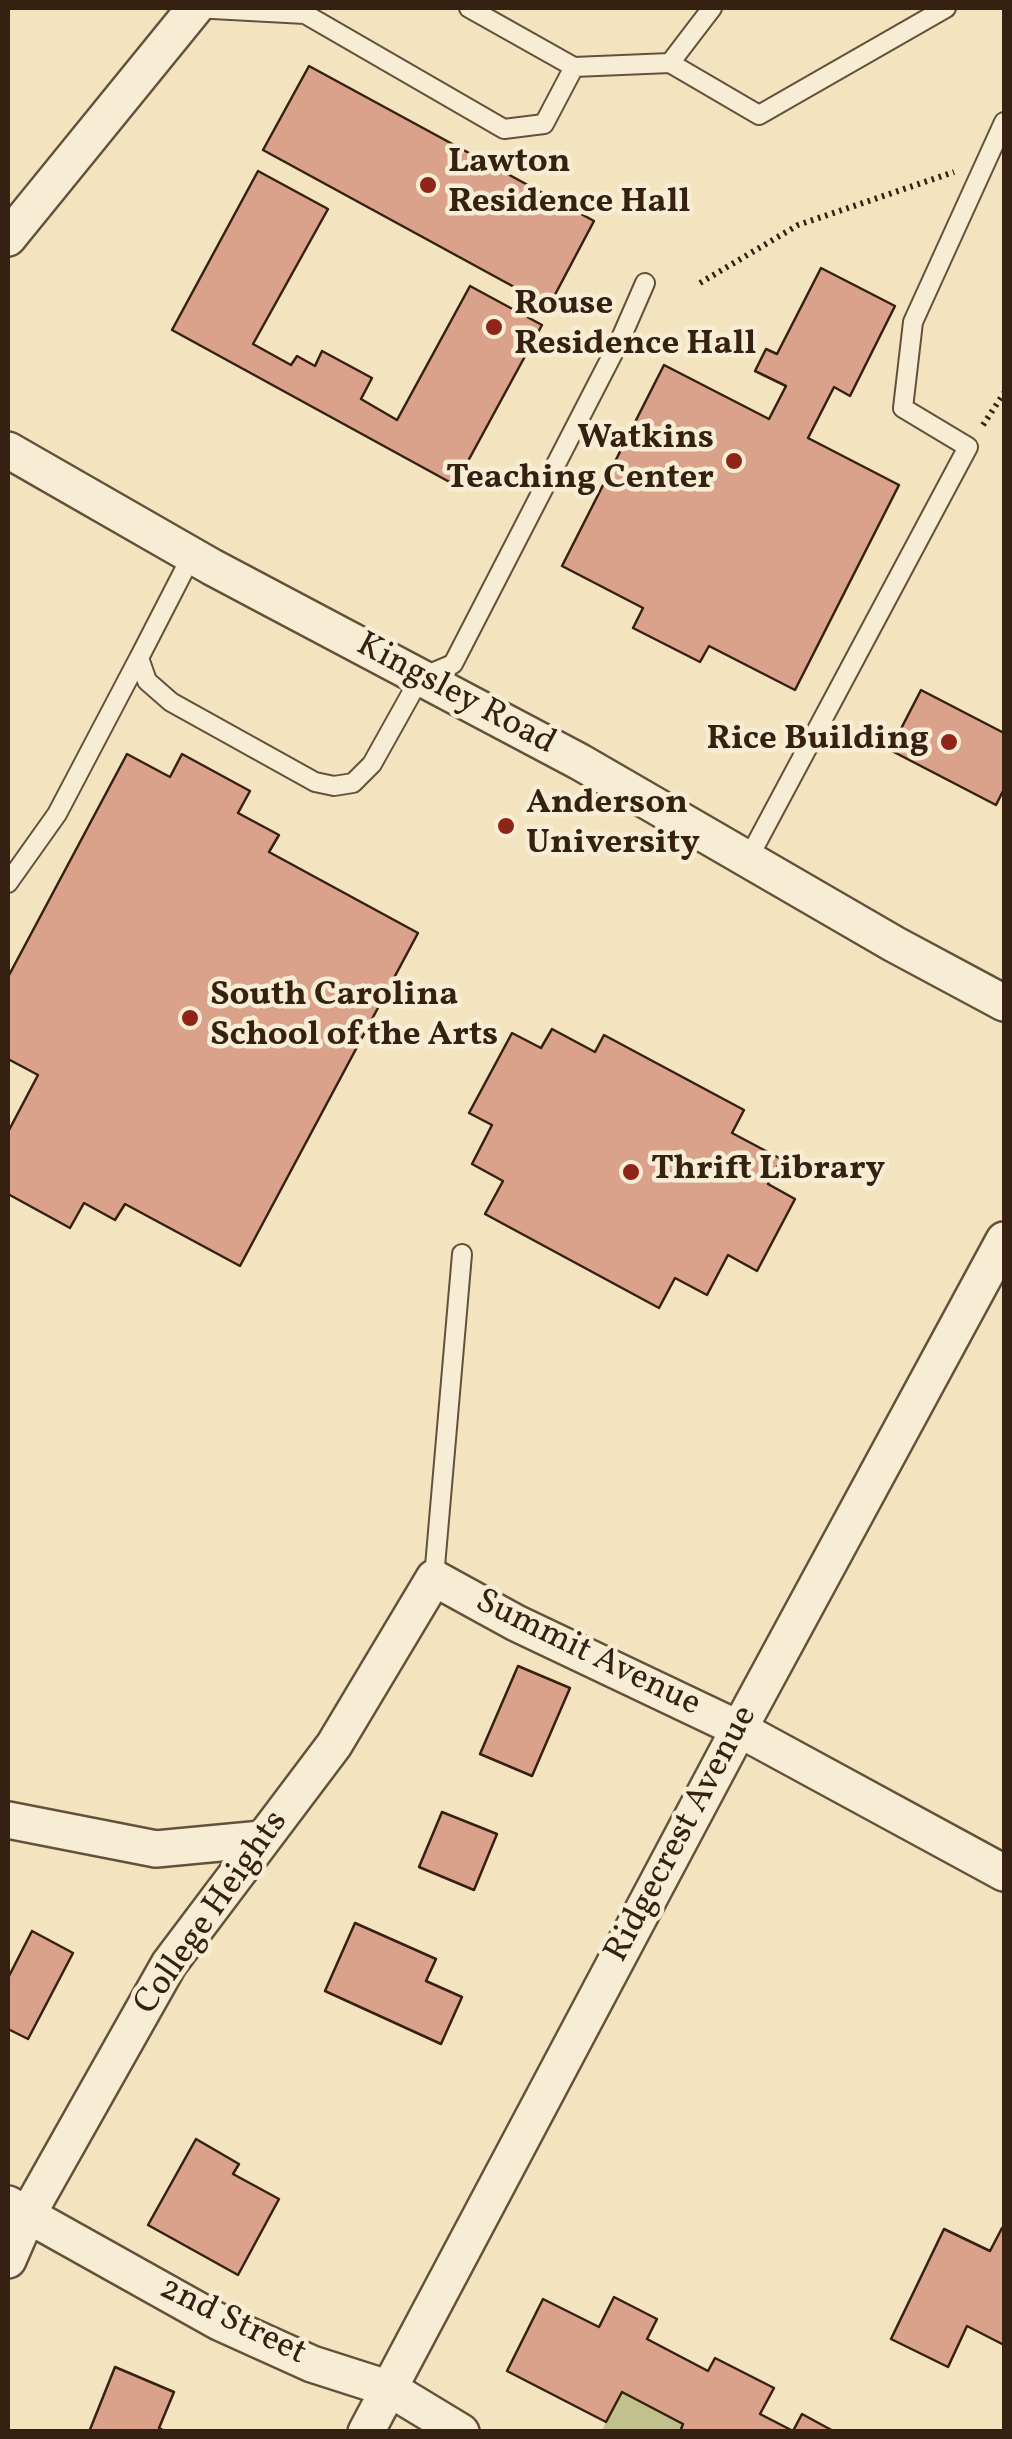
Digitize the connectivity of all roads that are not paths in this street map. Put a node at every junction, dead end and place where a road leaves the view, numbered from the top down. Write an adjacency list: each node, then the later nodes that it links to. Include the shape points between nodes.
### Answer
1 (194, 8): 5 (lane); 9 (street)
2 (469, 8): 7 (lane)
3 (712, 8): 6 (lane)
4 (946, 8): 6 (lane, via 759,115)
5 (306, 11): 7 (lane, via 504,128 544,124)
6 (670, 62): 7 (lane)
7 (574, 68)
8 (1004, 122): 15 (lane, via 912,322 903,408 968,447)
9 (8, 238)
10 (645, 283): 14 (lane, via 453,664)
11 (8, 450): 12 (street, Kingsley Road)
12 (192, 555): 13 (lane); 14 (street, Kingsley Road)
13 (139, 658): 14 (lane, via 147,681 171,702 334,786 353,783 372,764); 16 (lane, via 57,814)
14 (420, 678): 15 (street, Kingsley Road)
15 (748, 860): 17 (street, Kingsley Road)
16 (8, 882)
17 (1004, 1003)
18 (1004, 1240): 21 (street, Ridgecrest Avenue)
19 (462, 1254): 20 (lane)
20 (434, 1578): 21 (street, Summit Avenue); 23 (street, College Heights, via 334,1745)
21 (739, 1729): 24 (street, Summit Avenue); 27 (street, Ridgecrest Avenue)
22 (8, 1820): 23 (street, via 156,1848)
23 (262, 1839): 25 (street, College Heights, via 170,1964)
24 (1004, 1872)
25 (18, 2209): 26 (street, College Heights); 27 (street, 2nd Street, via 219,2322)
26 (8, 2260)
27 (390, 2390): 28 (street, Ridgecrest Avenue); 29 (street, 2nd Street)
28 (366, 2432)
29 (461, 2432)

